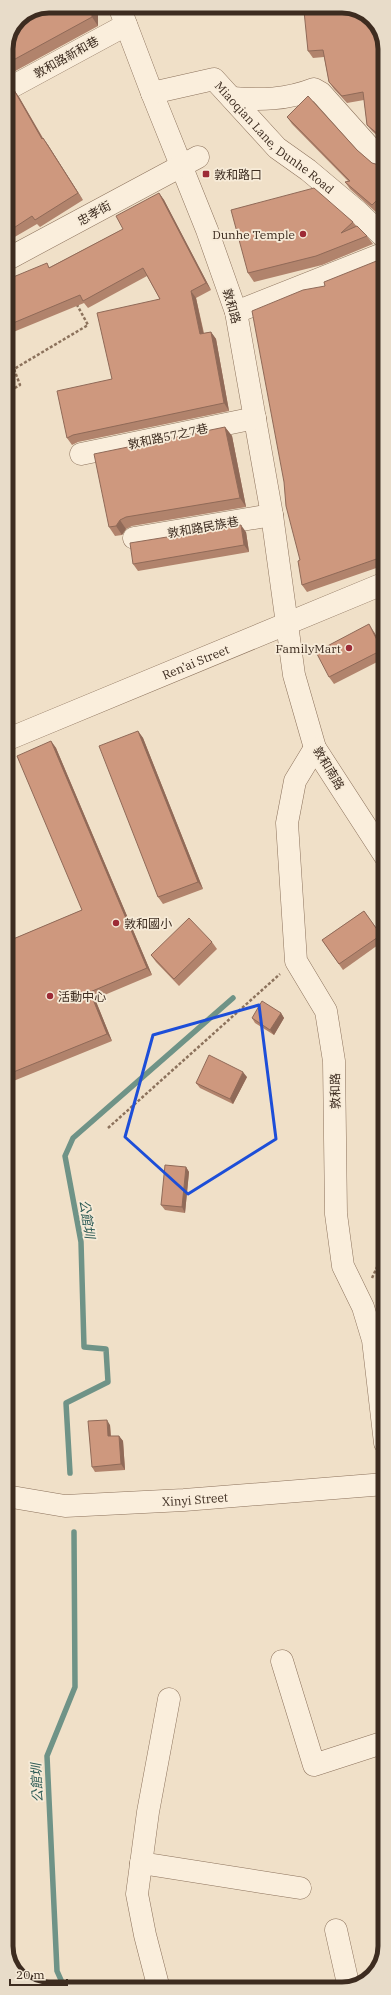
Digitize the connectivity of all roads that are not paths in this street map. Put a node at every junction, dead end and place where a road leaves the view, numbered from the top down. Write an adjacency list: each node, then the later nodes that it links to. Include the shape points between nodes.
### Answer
1 (123, 15): 2 (street, 敦和路新和巷); 3 (street, 敦和路)
2 (13, 86)
3 (152, 93): 4 (street, Miaoqian Lane, Dunhe Road, via 214,79); 6 (street, 敦和路)
4 (232, 98): 5 (street, via 277,99 314,89 321,93); 7 (street, Miaoqian Lane, Dunhe Road, via 277,148 308,170)
5 (378, 154)
6 (190, 161): 8 (street, 忠孝街); 10 (street, 敦和路, via 207,230)
7 (378, 231)
8 (13, 256)
9 (378, 256): 10 (street)
10 (236, 312): 11 (street, 敦和路)
11 (254, 418): 12 (street, 敦和路57之7巷); 13 (street, 敦和路)
12 (81, 454)
13 (272, 515): 14 (street, 敦和路民族巷); 16 (street, 敦和路)
14 (134, 538)
15 (378, 586): 16 (street, Ren’ai Street)
16 (286, 623): 17 (street, Ren’ai Street); 18 (street, 敦和南路, via 294,675)
17 (13, 737)
18 (315, 748): 19 (street, 敦和南路); 20 (street, 敦和路, via 295,781 287,823 296,961 326,1011 334,1061 336,1214 343,1266 363,1307 373,1340)
19 (378, 845)
20 (378, 1383)
21 (378, 1485): 22 (street, Xinyi Street, via 184,1500 65,1506)
22 (13, 1497)
23 (282, 1661): 25 (street, via 314,1765)
24 (169, 1699): 26 (street)
25 (378, 1744)
26 (141, 1863): 27 (street); 29 (street, via 137,1894)
27 (300, 1888)
28 (336, 1930): 30 (street)
29 (157, 1982)
30 (348, 1982)

